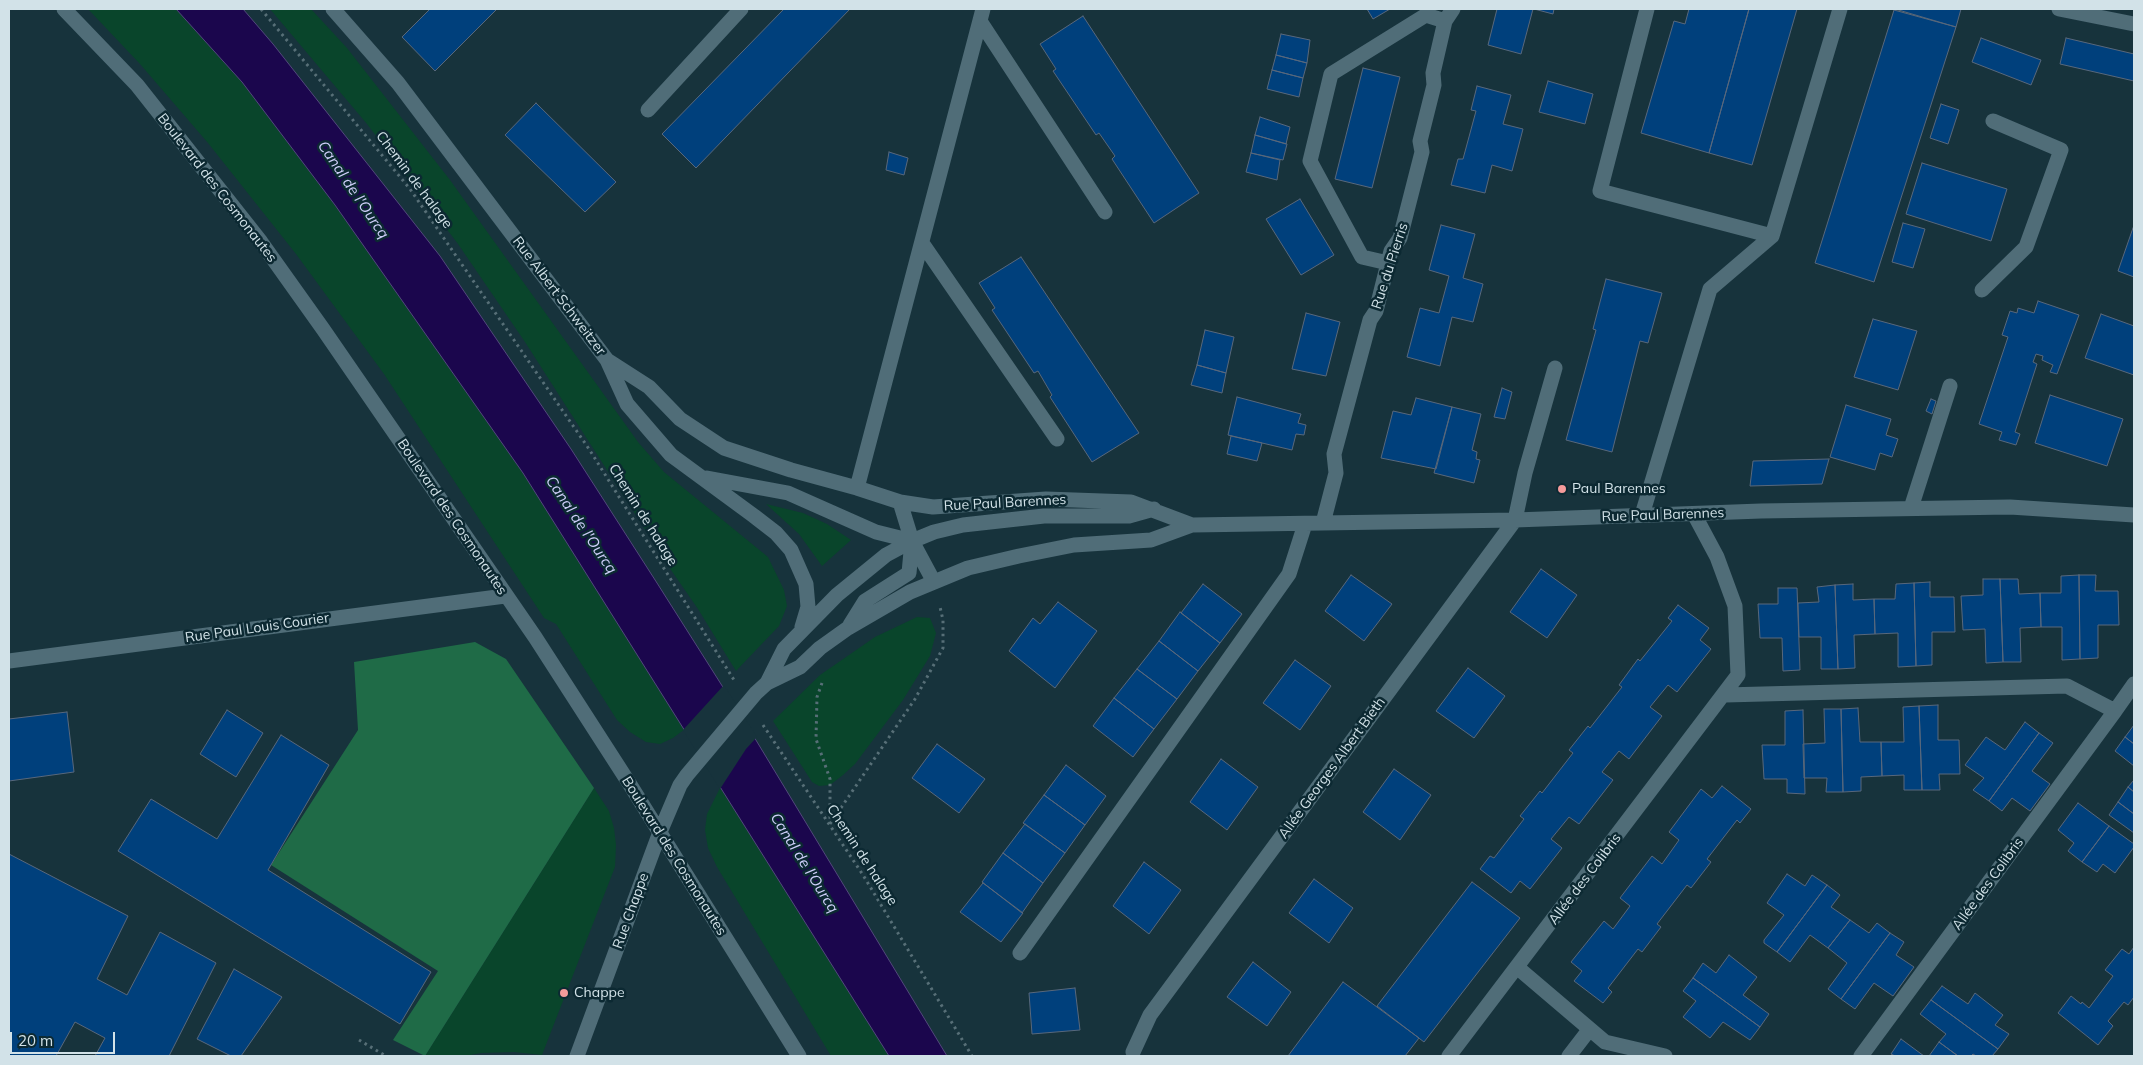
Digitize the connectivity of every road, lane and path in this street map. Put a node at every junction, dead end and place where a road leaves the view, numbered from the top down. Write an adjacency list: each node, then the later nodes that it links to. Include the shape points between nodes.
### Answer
1 (64, 9): 36 (street, Boulevard des Cosmonautes, via 137,85 261,242)
2 (261, 9): 43 (path, Chemin de halage, via 410,189 589,449)
3 (334, 9): 18 (street, Rue Albert Schweitzer, via 398,83)
4 (741, 9): 11 (street)
5 (1647, 9): 14 (street, via 1600,191)
6 (1840, 9): 14 (street)
7 (2059, 9): 10 (street)
8 (982, 15): 13 (street); 15 (street)
9 (1449, 15): 16 (street, Rue du Pierris, via 1433,73 1434,85 1420,141 1422,152 1400,238); 16 (street, via 1426,15 1331,74 1312,151 1310,161 1362,257)
10 (2134, 24)
11 (648, 110)
12 (1993, 122): 17 (street, via 2061,150 2026,247)
13 (1105, 212)
14 (1772, 236): 28 (street, via 1710,290)
15 (922, 243): 21 (street); 23 (street)
16 (1388, 263): 31 (street, Rue du Pierris, via 1334,454 1336,473)
17 (1982, 290)
18 (607, 360): 22 (street, via 627,404 672,455); 23 (street, Rue Albert Schweitzer, via 649,387 680,419 724,448)
19 (1555, 368): 30 (street)
20 (1950, 386): 25 (street)
21 (1057, 439)
22 (702, 477): 34 (street, via 788,493 876,532); 38 (street, via 776,533 791,550 806,584 808,607)
23 (857, 488): 24 (street, Rue Paul Barennes)
24 (900, 502): 26 (street, Rue Paul Barennes, via 933,507 1046,499 1131,502); 34 (street)
25 (1911, 508): 27 (street, Rue Paul Barennes); 29 (street, Rue Paul Barennes, via 2010,507)
26 (1154, 509): 33 (street, Rue Paul Barennes); 34 (street, Rue Paul Barennes, via 1129,516 1044,516 963,525)
27 (1694, 514): 28 (street, Rue Paul Barennes); 44 (street, Allée des Colibris, via 1717,558 1734,606 1738,675)
28 (1642, 515): 30 (street, Rue Paul Barennes)
29 (2134, 515)
30 (1515, 520): 31 (street, Rue Paul Barennes); 54 (street, Allée Georges Albert Bieth, via 1150,1015)
31 (1323, 523): 32 (street, Rue Paul Barennes)
32 (1305, 524): 33 (street, Rue Paul Barennes); 50 (street, via 1289,574)
33 (1192, 525): 35 (street, Rue Paul Barennes, via 1151,540 1074,545 1019,556 968,568)
34 (912, 541): 35 (street); 37 (street, Rue Paul Barennes, via 909,573 865,601); 38 (street, Rue Paul Barennes, via 886,555)
35 (934, 582): 37 (street, Rue Paul Barennes, via 910,592); 48 (path, via 943,620 943,648 915,699)
36 (506, 596): 39 (street, Rue Paul Louis Courier); 49 (street, Boulevard des Cosmonautes)
37 (848, 628): 41 (street, Rue Paul Barennes, via 800,667)
38 (801, 630): 41 (street, Rue Paul Barennes, via 784,649)
39 (9, 661)
40 (824, 678): 48 (path, via 817,697 816,739 830,779)
41 (767, 682): 47 (street, Rue Paul Barennes)
42 (2134, 684): 45 (street, Allée des Colibris)
43 (738, 685)
44 (1725, 694): 45 (street, via 2067,686); 51 (street, Allée des Colibris)
45 (2115, 711): 62 (street, Allée des Colibris)
46 (759, 719): 48 (path, Chemin de halage)
47 (693, 769): 49 (street, Rue Chappe, via 680,785)
48 (830, 824): 58 (path, Chemin de halage)
49 (660, 832): 56 (street, Rue Chappe); 57 (street, Boulevard des Cosmonautes)
50 (1020, 953)
51 (1518, 968): 52 (street); 59 (street, Allée des Colibris)
52 (1589, 1030): 60 (street); 61 (street, via 1605,1042)
53 (359, 1040): 55 (path)
54 (1133, 1052)
55 (386, 1056)
56 (577, 1056)
57 (799, 1056)
58 (972, 1056)
59 (1449, 1056)
60 (1569, 1056)
61 (1665, 1056)
62 (1861, 1056)

